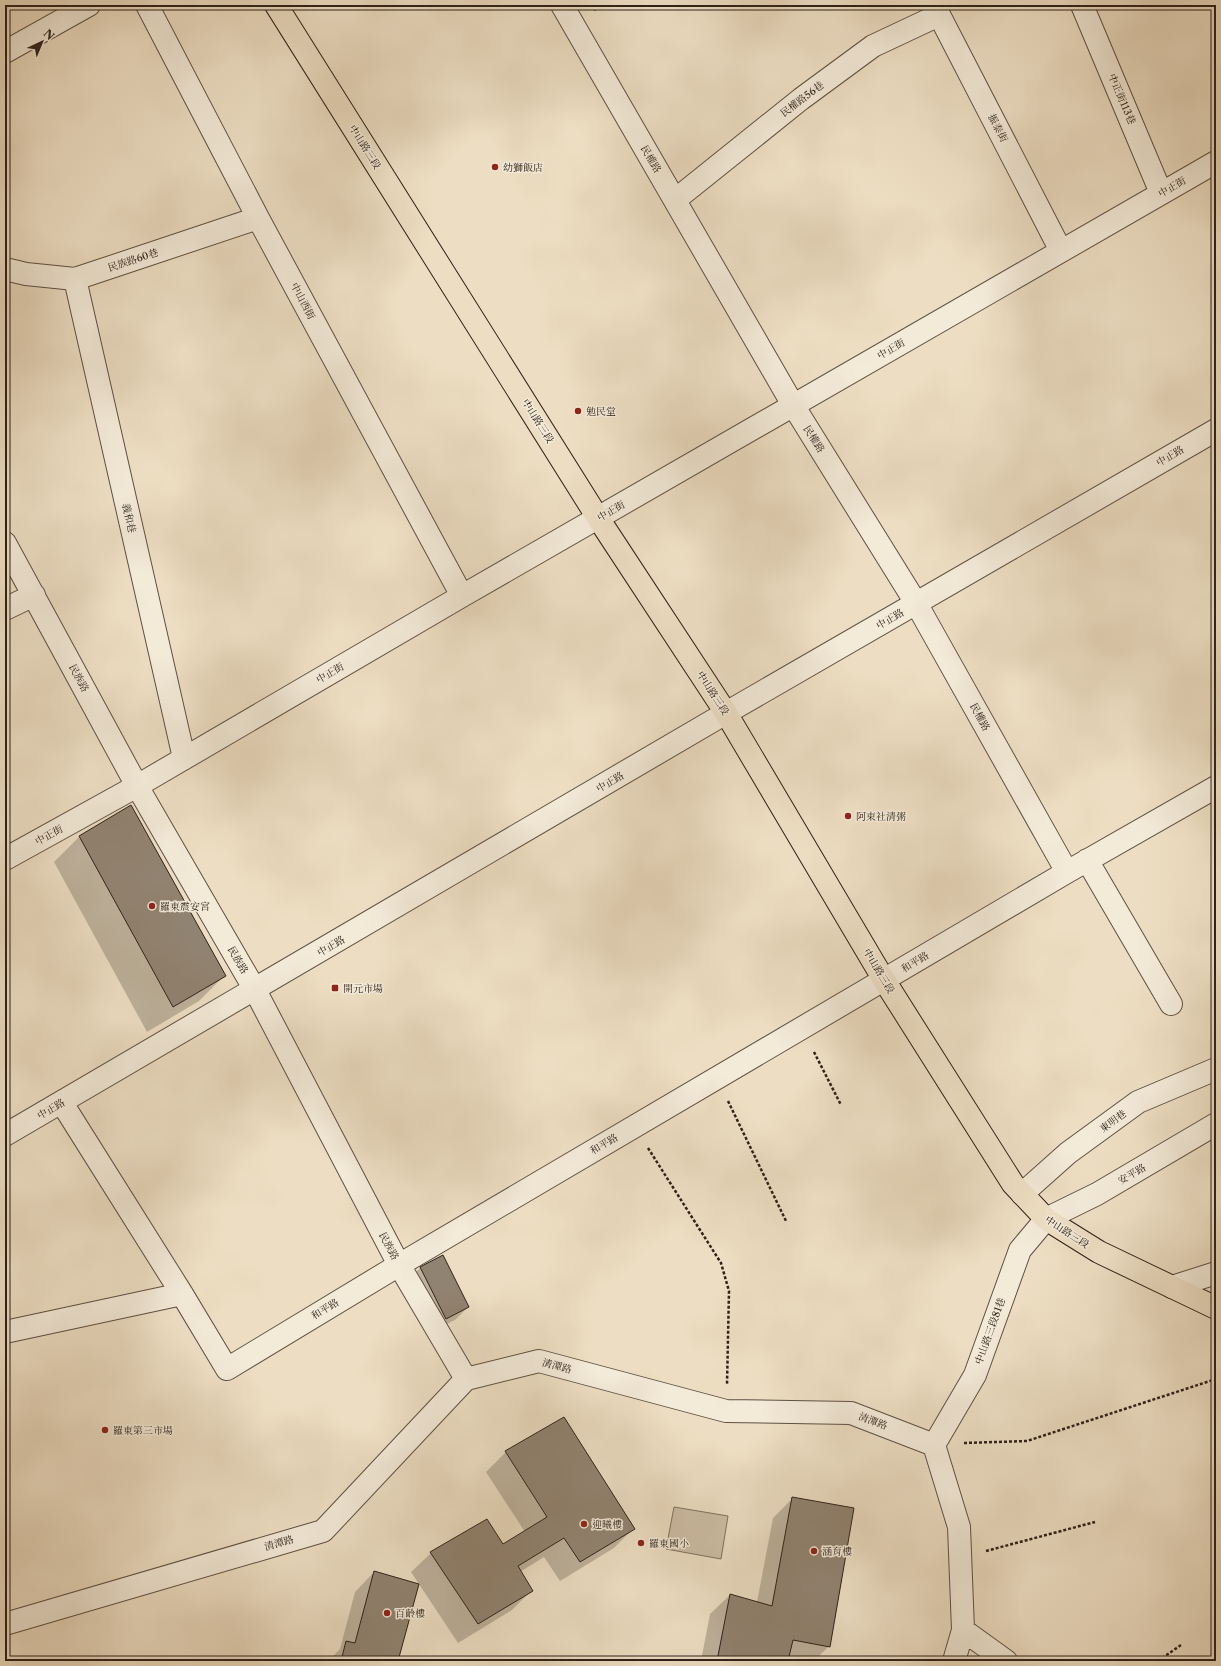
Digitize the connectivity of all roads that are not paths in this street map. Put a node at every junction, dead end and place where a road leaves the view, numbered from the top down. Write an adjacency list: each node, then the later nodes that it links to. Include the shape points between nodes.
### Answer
1 (89, 5): 7 (street)
2 (146, 5): 11 (street, 中山西街)
3 (276, 5): 17 (main road, 中山路三段)
4 (562, 5): 10 (street, 民權路)
5 (1082, 5): 9 (street)
6 (937, 10): 10 (street, 民權路56巷, via 873,46 801,99); 12 (street, 振泰街)
7 (5, 52)
8 (1216, 162): 9 (street, 中正街)
9 (1161, 193): 12 (street, 中正街)
10 (675, 200): 15 (street, 民權路)
11 (258, 218): 14 (street, 民族路60巷); 20 (street, 中山西街)
12 (1061, 251): 15 (street, 中正街)
13 (5, 269): 14 (street, 民族路60巷)
14 (75, 279): 24 (street, 義和巷)
15 (793, 405): 17 (street, 中正街); 21 (street, 民權路)
16 (1216, 430): 21 (street, 中正路)
17 (598, 518): 20 (street, 中正街); 23 (main road, 中山路三段)
18 (5, 543): 19 (street, 民族路)
19 (34, 595): 22 (street); 25 (street, 民族路)
20 (462, 596): 24 (street, 中正街)
21 (916, 603): 23 (street, 中正路); 29 (street, 民權路)
22 (5, 608)
23 (726, 713): 30 (main road, 中山路三段); 31 (street, 中正路)
24 (184, 758): 25 (street, 中正街)
25 (137, 786): 27 (street, 中正街); 31 (street, 民族路)
26 (1216, 787): 28 (street, 和平路)
27 (5, 859)
28 (1087, 860): 29 (street, 和平路); 32 (street)
29 (1067, 872): 30 (street, 和平路)
30 (884, 980): 37 (main road, 中山路三段, via 1013,1184); 39 (street, 和平路)
31 (255, 990): 34 (street, 中正路); 39 (street, 民族路)
32 (1171, 1004)
33 (1216, 1069): 37 (street, 東明巷, via 1138,1102 1068,1153)
34 (62, 1103): 36 (street, 中正路); 42 (street)
35 (1216, 1124): 38 (street, 安平路, via 1097,1194)
36 (5, 1135)
37 (1022, 1194): 38 (main road, 中山路三段)
38 (1046, 1219): 41 (main road, 中山路三段, via 1099,1252); 46 (street, 中山路三段81巷, via 1020,1250 975,1375)
39 (399, 1265): 42 (street, 和平路, via 227,1369); 45 (street, 民族路)
40 (1216, 1273): 41 (street)
41 (1172, 1286): 43 (main road, 中山路三段)
42 (182, 1294): 44 (street)
43 (1216, 1308)
44 (5, 1332)
45 (466, 1379): 46 (street, 清潭路, via 539,1360 726,1412 851,1413); 47 (street, 清潭路, via 323,1531)
46 (934, 1445): 48 (street, via 959,1527)
47 (5, 1624)
48 (963, 1630): 49 (street); 50 (street)
49 (954, 1661)
50 (1006, 1661)

